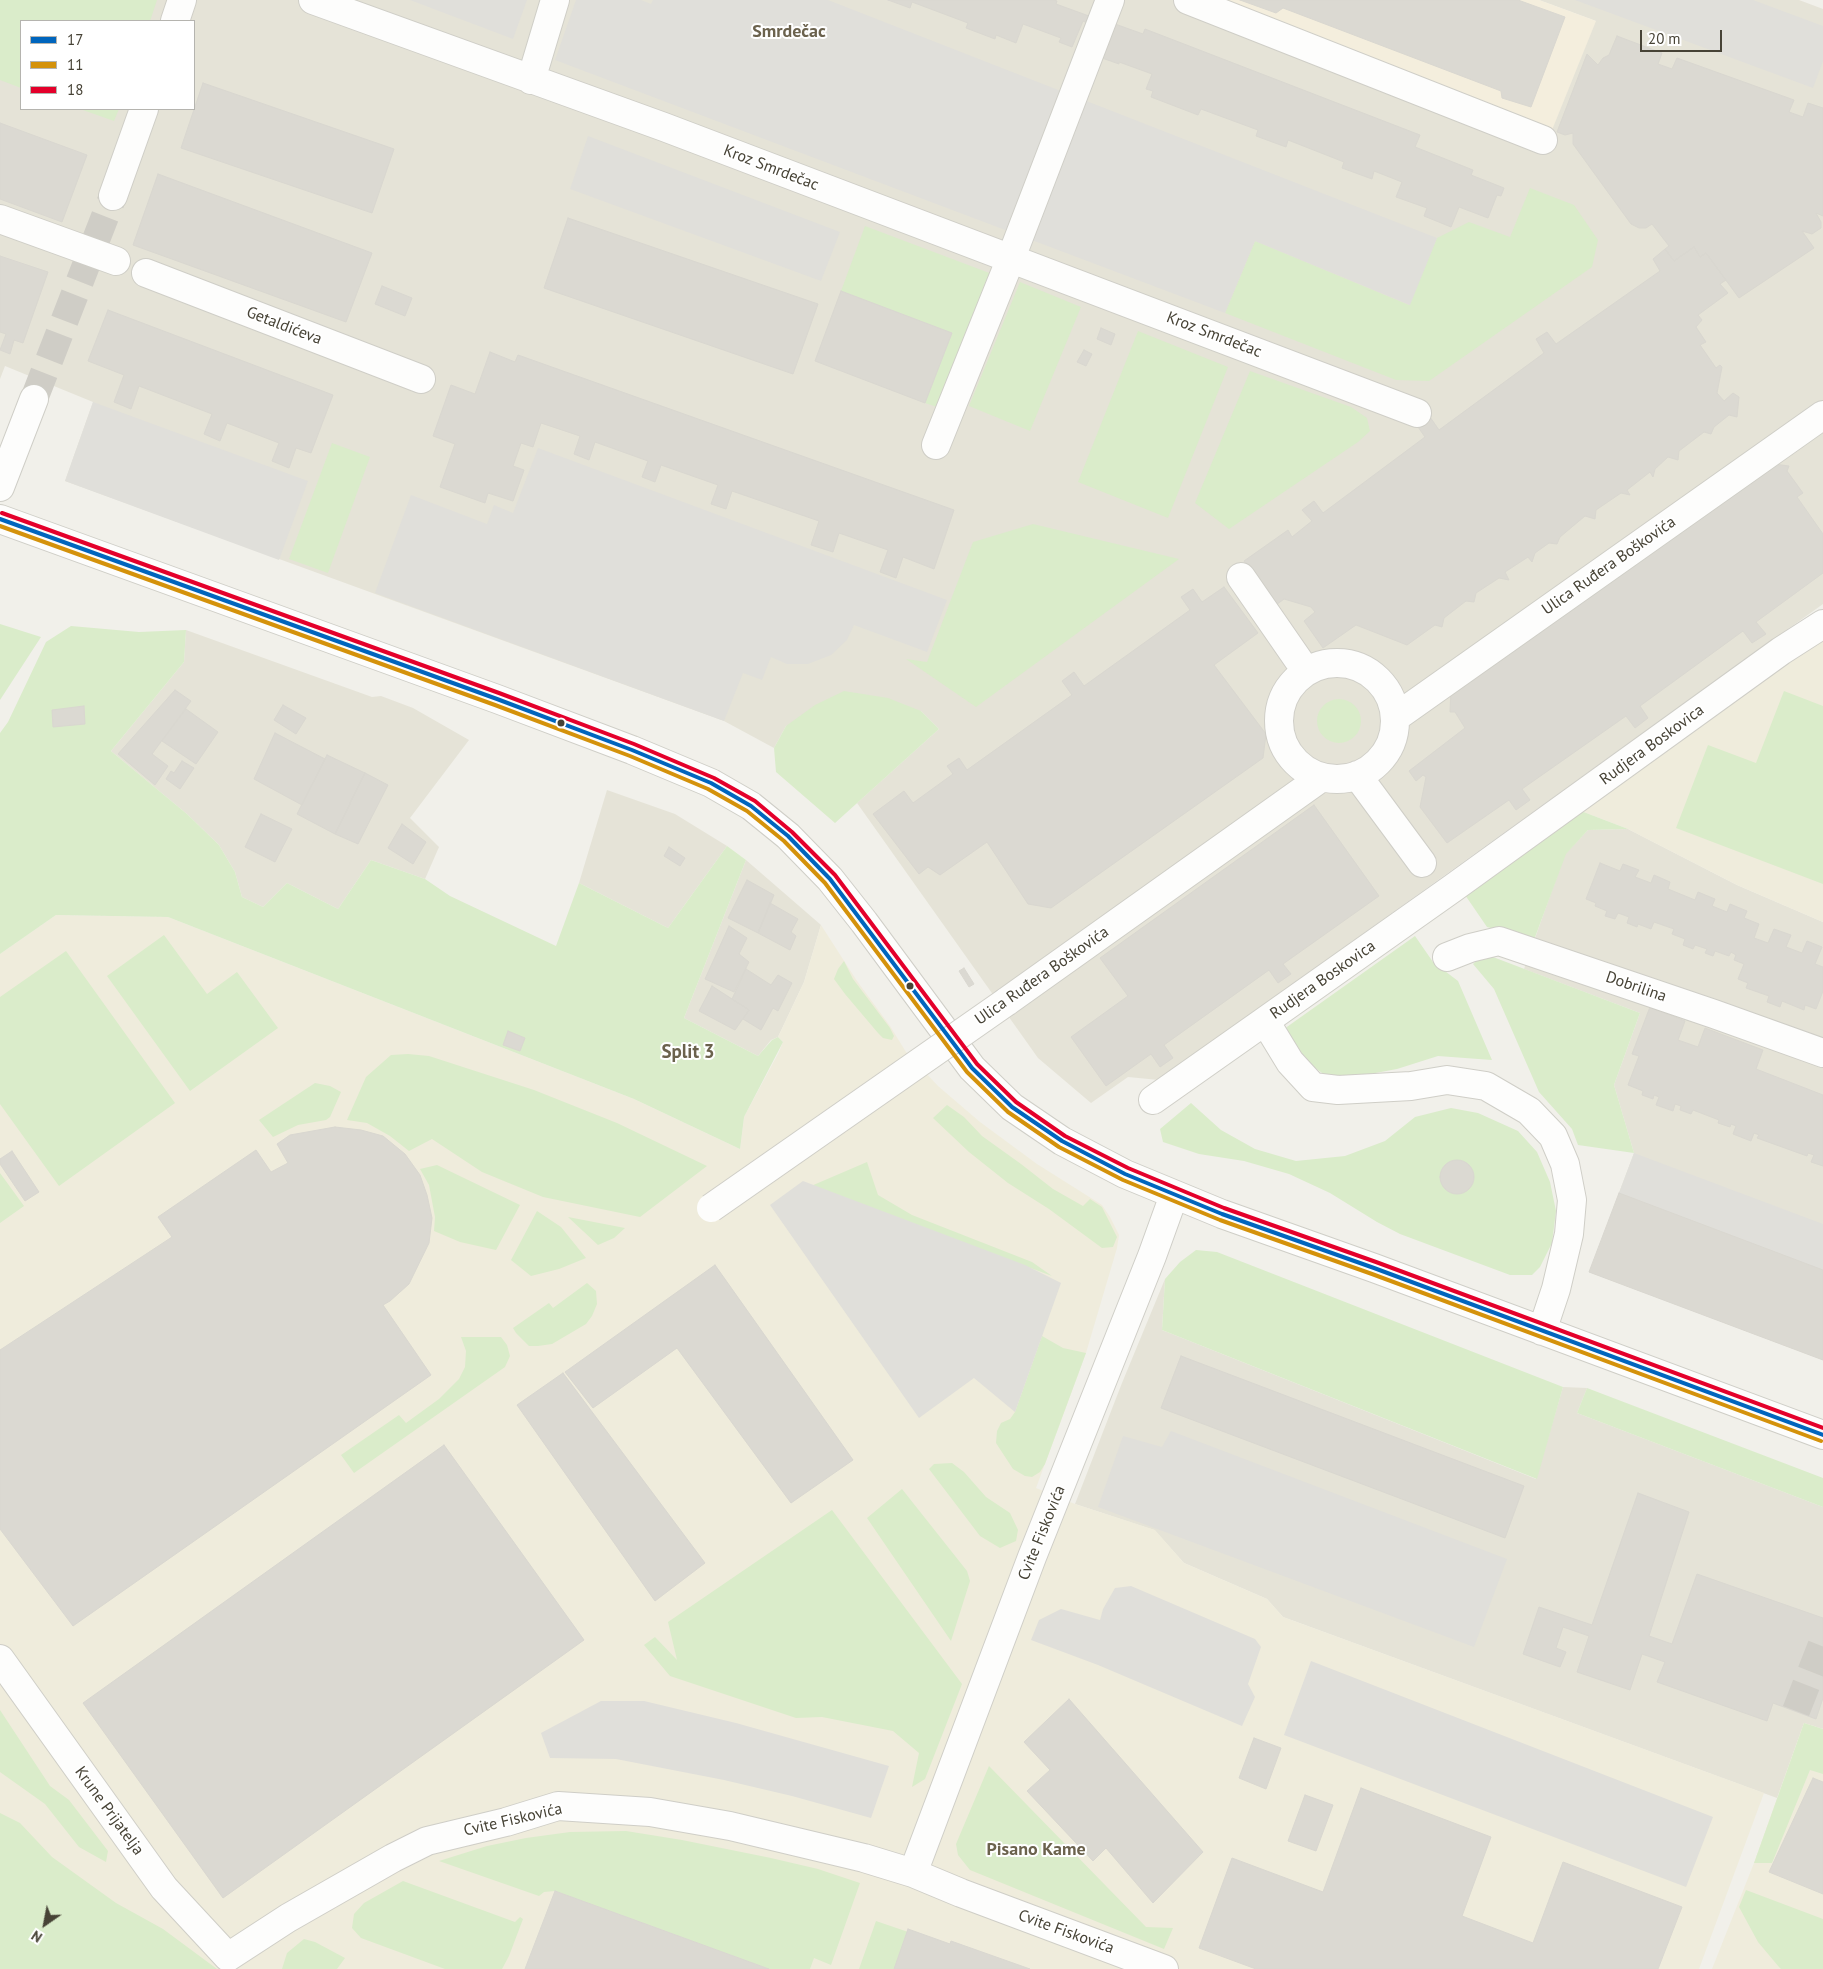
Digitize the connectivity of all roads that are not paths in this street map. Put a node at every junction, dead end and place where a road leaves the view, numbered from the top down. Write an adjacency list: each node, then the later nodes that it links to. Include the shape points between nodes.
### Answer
1 (182, 0): 6 (street)
2 (313, 0): 7 (street, Kroz Smrdečac)
3 (555, 0): 7 (street)
4 (1110, 0): 12 (street)
5 (1188, 0): 9 (street)
6 (175, 20)
7 (531, 80): 12 (street, Kroz Smrdečac)
8 (144, 110): 10 (street)
9 (1543, 140)
10 (113, 196)
11 (0, 219): 13 (street)
12 (1011, 258): 17 (street, Kroz Smrdečac); 19 (street)
13 (116, 261)
14 (146, 273): 15 (street, Getaldićeva)
15 (422, 379)
16 (34, 399): 20 (street)
17 (1417, 413)
18 (1823, 415): 25 (street, Ulica Ruđera Boškovića)
19 (936, 445)
20 (0, 487)
21 (0, 519): 33 (street, via 632,750 711,783 751,806 781,830 830,879 972,1068 1012,1107 1087,1156)
22 (1241, 577): 24 (street)
23 (1823, 624): 30 (street, Rudjera Boskovica)
24 (1306, 671): 25 (street, via 1329,662 1348,663 1366,670 1381,682); 27 (street, via 1284,696 1278,716 1280,735 1288,754 1302,768)
25 (1396, 717): 26 (street, via 1390,746 1371,769)
26 (1358, 776): 27 (street); 28 (street)
27 (1322, 777): 34 (street, Ulica Ruđera Boškovića, bridge)
28 (1422, 863)
29 (1447, 957): 31 (street, Dobrilina, via 1500,941)
30 (1265, 1021): 32 (street); 35 (street, Rudjera Boskovica, via 1290,1062 1313,1087 1338,1090 1411,1086 1447,1080 1486,1086 1529,1111 1553,1136 1566,1164 1572,1200 1569,1234)
31 (1823, 1053)
32 (1153, 1100)
33 (1174, 1195): 35 (street); 38 (street, Cvite Fiskovića)
34 (712, 1208)
35 (1542, 1330): 36 (street)
36 (1823, 1435)
37 (0, 1659): 39 (street, Krune Prijatelja, via 164,1888)
38 (913, 1873): 39 (street, Cvite Fiskovića, via 730,1826 650,1812 558,1806 427,1841 288,1918); 40 (street, Cvite Fiskovića)
39 (228, 1957)
40 (1164, 1969)

